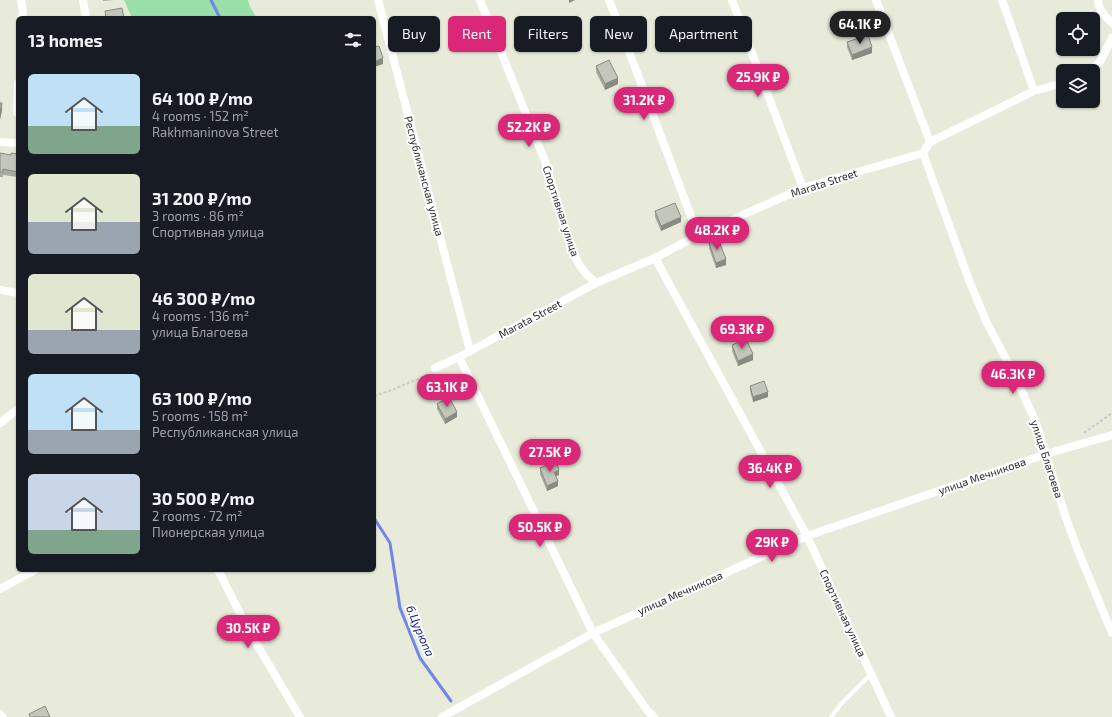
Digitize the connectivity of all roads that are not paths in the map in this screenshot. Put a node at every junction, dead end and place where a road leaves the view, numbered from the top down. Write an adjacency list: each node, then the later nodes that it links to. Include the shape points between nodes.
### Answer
1 (21, 0): 10 (street)
2 (83, 0): 11 (street)
3 (378, 0): 27 (street, Республиканская улица)
4 (480, 0): 24 (street, Спортивная улица, via 545,161 578,263)
5 (609, 0): 22 (street)
6 (732, 0): 21 (street)
7 (876, 0): 18 (street)
8 (1002, 0): 16 (street)
9 (1098, 0): 12 (street, via 1103,13)
10 (22, 16)
11 (86, 16)
12 (1112, 23)
13 (1112, 38): 14 (street)
14 (1098, 64)
15 (1056, 85): 16 (street)
16 (1034, 92): 18 (street)
17 (0, 142): 19 (street)
18 (930, 142): 20 (street)
19 (16, 143)
20 (923, 153): 21 (street, Marata Street); 33 (street, улица Благоева, via 969,280 986,321 1017,380 1036,423)
21 (803, 188): 22 (street, Marata Street)
22 (698, 235): 23 (street, Marata Street)
23 (655, 258): 24 (street, Marata Street); 34 (street, Спортивная улица)
24 (596, 283): 27 (street, Marata Street)
25 (0, 290): 26 (street)
26 (16, 293)
27 (470, 351): 28 (street, Marata Street)
28 (459, 357): 29 (street, Marata Street); 38 (street)
29 (436, 368)
30 (16, 411): 31 (street)
31 (0, 423)
32 (1112, 435): 33 (street, улица Мечникова)
33 (1046, 454): 34 (street, улица Мечникова); 39 (street, улица Благоева, via 1077,548)
34 (807, 536): 38 (street, улица Мечникова); 40 (street, Спортивная улица)
35 (31, 572): 37 (street)
36 (219, 572): 43 (street, via 250,633)
37 (0, 589)
38 (593, 633): 44 (street, улица Мечникова); 45 (street)
39 (1112, 633)
40 (871, 674): 46 (lane); 47 (street, Спортивная улица)
41 (0, 714): 42 (street)
42 (4, 717)
43 (300, 717)
44 (442, 717)
45 (654, 717)
46 (831, 717)
47 (891, 717)

